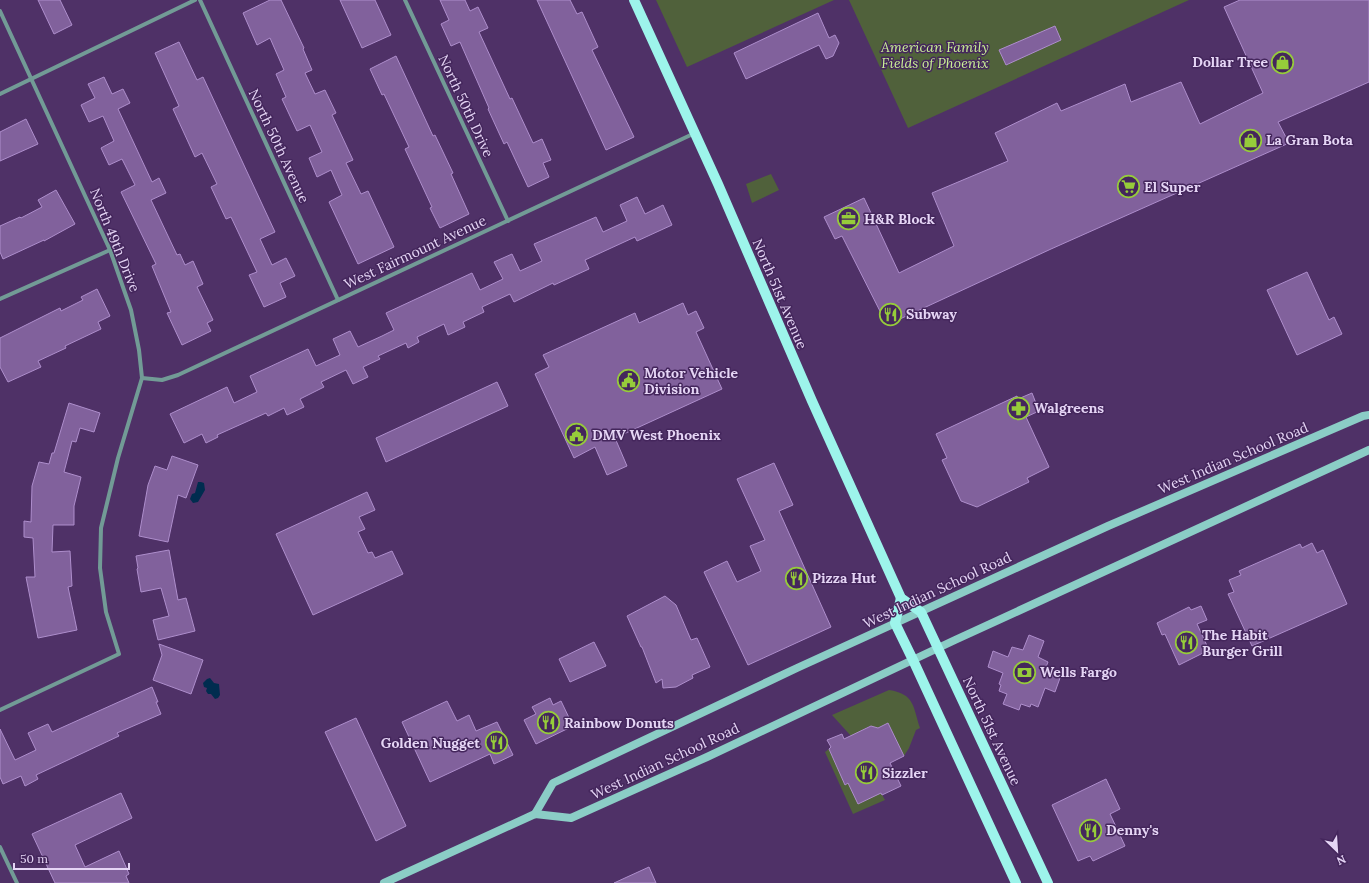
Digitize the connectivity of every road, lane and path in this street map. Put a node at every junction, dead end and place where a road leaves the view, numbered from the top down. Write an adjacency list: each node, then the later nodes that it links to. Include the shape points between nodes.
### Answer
1 (195, 0): 6 (street)
2 (200, 0): 12 (street, North 50th Avenue)
3 (405, 0): 9 (street, North 50th Drive)
4 (634, 0): 8 (main road, North 51st Avenue)
5 (0, 11): 6 (street, North 49th Drive)
6 (32, 80): 7 (street); 10 (street, North 49th Drive)
7 (0, 94)
8 (695, 133): 9 (street, West Fairmount Avenue); 16 (main road, North 51st Avenue)
9 (508, 221): 12 (street, West Fairmount Avenue)
10 (110, 250): 11 (street); 13 (street, North 49th Drive, via 131,310)
11 (0, 299)
12 (338, 300): 13 (street, West Fairmount Avenue, via 178,375 162,380)
13 (142, 378): 21 (street, North 49th Drive, via 118,458 101,528 100,568 106,612 119,654)
14 (1369, 415): 17 (main road, West Indian School Road, via 1108,526)
15 (1369, 450): 19 (main road, West Indian School Road)
16 (901, 598): 17 (main road, North 51st Avenue); 18 (main road)
17 (920, 612): 18 (main road, West Indian School Road); 19 (main road, North 51st Avenue)
18 (895, 623): 20 (main road); 22 (main road, West Indian School Road, via 553,783)
19 (937, 648): 20 (main road, West Indian School Road); 27 (main road, North 51st Avenue)
20 (913, 660): 22 (main road, West Indian School Road, via 571,818); 26 (main road)
21 (0, 710)
22 (535, 814): 25 (main road)
23 (0, 847): 24 (street)
24 (17, 883)
25 (384, 883)
26 (1016, 883)
27 (1048, 883)

